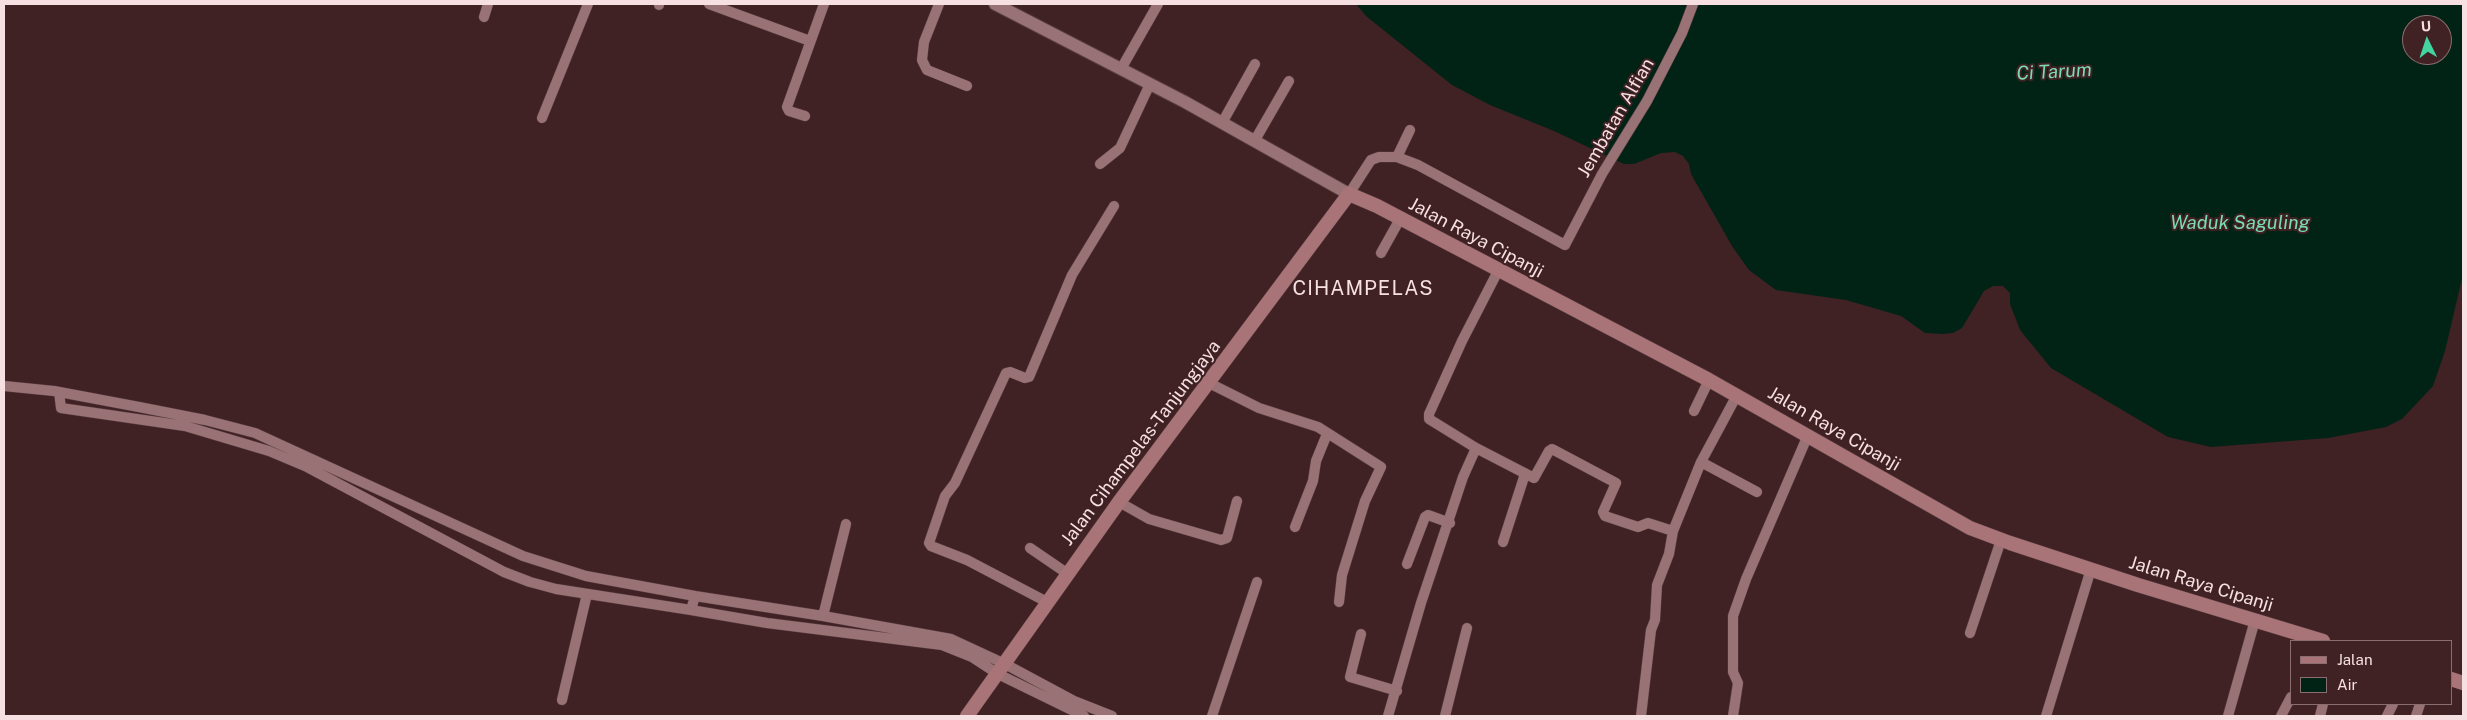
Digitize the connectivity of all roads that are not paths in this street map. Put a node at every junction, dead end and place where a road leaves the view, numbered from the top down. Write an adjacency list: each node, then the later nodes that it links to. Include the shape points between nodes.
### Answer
1 (488, 4): 9 (street)
2 (588, 4): 17 (street)
3 (709, 4): 10 (street)
4 (824, 4): 10 (street)
5 (939, 4): 15 (street, via 924,42 922,60 927,70)
6 (995, 4): 12 (street)
7 (1158, 4): 12 (street)
8 (1693, 4): 21 (street, Jembatan Alfian, via 1647,101 1602,174 1565,244 1418,165)
9 (484, 16)
10 (810, 41): 16 (street, via 787,107)
11 (1255, 64): 18 (street)
12 (1121, 69): 14 (street)
13 (1289, 81): 20 (street)
14 (1150, 84): 18 (street); 22 (street, via 1120,148)
15 (967, 86)
16 (805, 116)
17 (542, 118)
18 (1222, 123): 20 (street)
19 (1410, 130): 21 (street)
20 (1254, 140): 23 (street)
21 (1397, 157): 23 (street, via 1371,160)
22 (1100, 164)
23 (1348, 194): 25 (main road, Jalan Raya Cipanji); 29 (main road, Jalan Cihampelas-Tanjungjaya)
24 (1114, 206): 54 (street, via 1072,275 1029,377 1006,373 955,483 945,496 930,543)
25 (1400, 218): 26 (street); 27 (main road, Jalan Raya Cipanji)
26 (1381, 253)
27 (1498, 271): 28 (main road, Jalan Raya Cipanji); 36 (street, via 1428,416 1430,421)
28 (1709, 380): 31 (main road, Jalan Raya Cipanji); 33 (street)
29 (1209, 383): 34 (street, via 1259,408 1318,427); 41 (main road, Jalan Cihampelas-Tanjungjaya)
30 (4, 386): 32 (street)
31 (1737, 395): 35 (main road, Jalan Raya Cipanji); 37 (street)
32 (59, 398): 53 (street, via 61,408 184,426 269,451 307,467 504,572 556,589); 56 (street, via 205,420 255,434 522,556)
33 (1694, 411)
34 (1326, 434): 44 (street, via 1313,481); 55 (street, via 1382,467 1365,501 1342,575)
35 (1808, 435): 46 (main road, Jalan Raya Cipanji, via 1947,516); 76 (street, via 1733,616 1732,672 1738,683)
36 (1476, 448): 38 (street); 42 (street, via 1463,477)
37 (1701, 462): 39 (street); 45 (street)
38 (1525, 474): 45 (street, via 1536,478 1552,449 1616,483 1603,512 1605,516 1638,527 1648,523); 47 (street)
39 (1757, 492)
40 (1237, 501): 41 (street, via 1227,538 1221,540 1149,520)
41 (1120, 502): 51 (main road, Jalan Cihampelas-Tanjungjaya)
42 (1450, 523): 49 (street, via 1428,515 1425,517); 65 (street)
43 (846, 524): 57 (street)
44 (1294, 527)
45 (1673, 531): 75 (street, via 1669,554 1657,585)
46 (2001, 540): 50 (main road, Jalan Raya Cipanji); 61 (street)
47 (1503, 542)
48 (1030, 548): 51 (street)
49 (1406, 564)
50 (2091, 569): 59 (main road, Jalan Raya Cipanji); 77 (street)
51 (1068, 574): 54 (main road, Jalan Cihampelas-Tanjungjaya)
52 (1258, 582): 72 (street)
53 (588, 594): 56 (street); 67 (street)
54 (1047, 602): 64 (main road, Jalan Cihampelas-Tanjungjaya)
55 (1339, 602)
56 (693, 603): 58 (street); 58 (street)
57 (823, 616): 58 (street); 64 (street, via 951,639)
58 (783, 617): 64 (street, via 942,645)
59 (2255, 620): 63 (main road, Jalan Raya Cipanji); 78 (street)
60 (1467, 628): 74 (street)
61 (1970, 633)
62 (1361, 634): 65 (street, via 1350,677)
63 (2315, 640)
64 (1001, 669): 68 (street); 69 (main road, Jalan Cihampelas-Tanjungjaya); 71 (street)
65 (1396, 691): 73 (street)
66 (2290, 699): 79 (street)
67 (562, 700)
68 (1068, 713): 70 (street)
69 (967, 716)
70 (1084, 716)
71 (1112, 716)
72 (1212, 716)
73 (1388, 716)
74 (1445, 716)
75 (1641, 716)
76 (1733, 716)
77 (2046, 716)
78 (2228, 716)
79 (2281, 716)

